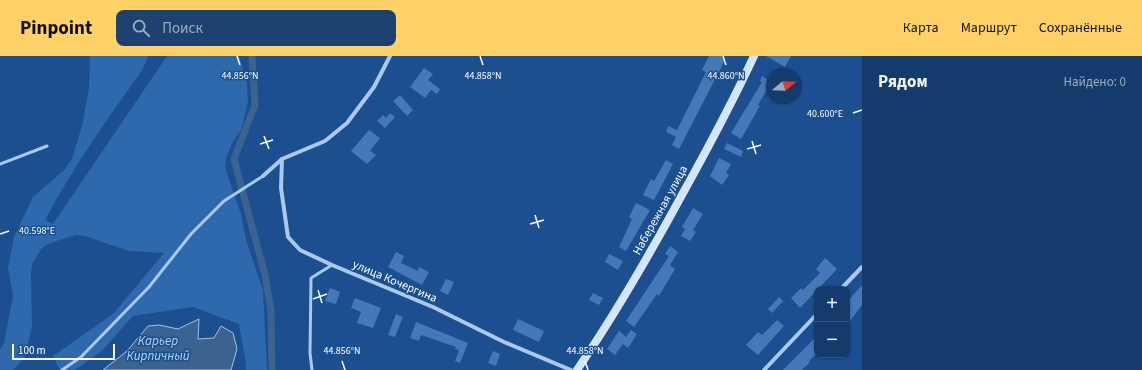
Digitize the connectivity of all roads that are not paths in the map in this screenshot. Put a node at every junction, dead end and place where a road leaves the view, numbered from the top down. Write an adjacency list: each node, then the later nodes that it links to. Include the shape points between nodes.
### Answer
1 (390, 56): 4 (street, via 374,87 347,123 325,141)
2 (754, 56): 14 (street, Набережная улица, via 645,263)
3 (47, 146): 5 (lane)
4 (282, 159): 6 (street); 7 (street, улица Кочергина, via 281,188 288,237 300,250)
5 (0, 164)
6 (263, 176): 11 (lane, via 224,201 191,234 149,287 81,357)
7 (332, 266): 12 (lane, via 312,278); 13 (street, улица Кочергина, via 433,307 504,342)
8 (862, 267): 9 (street)
9 (844, 286)
10 (814, 317): 15 (street)
11 (62, 370)
12 (312, 370)
13 (571, 370)
14 (577, 370)
15 (764, 370)

